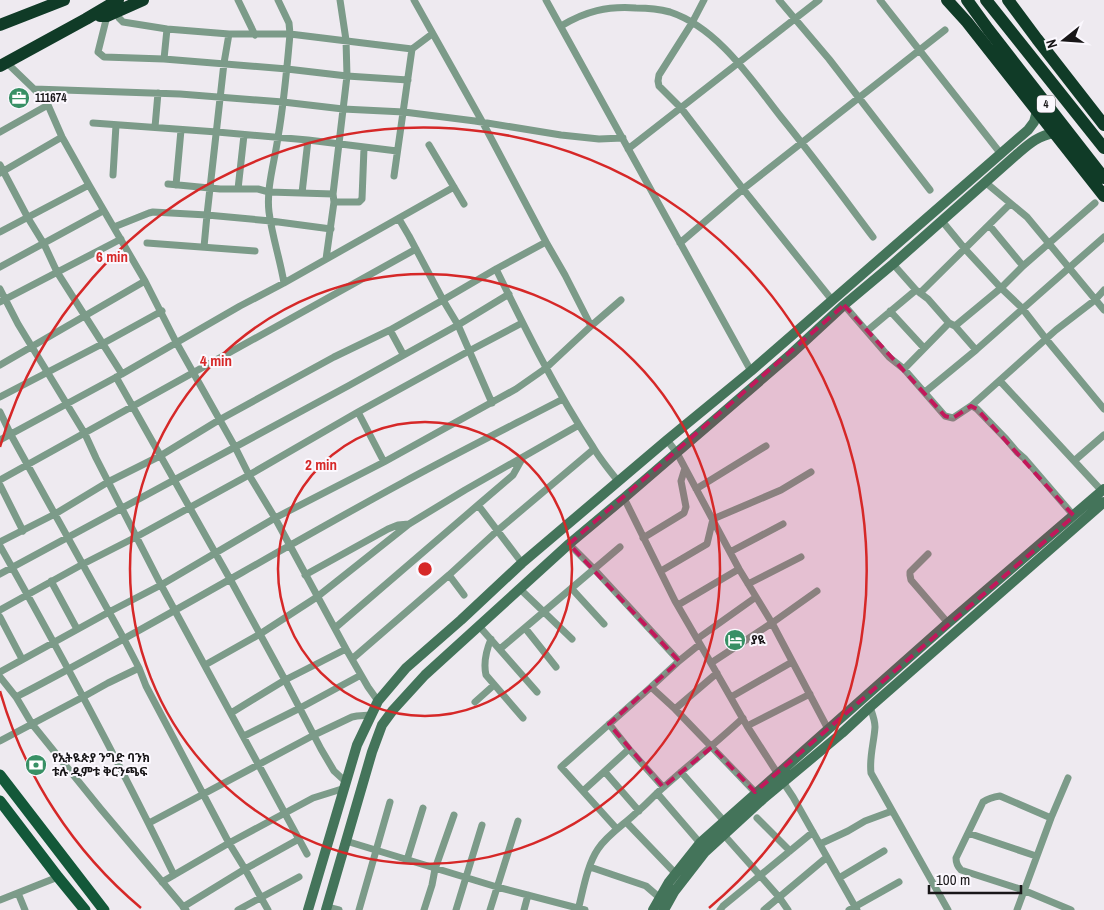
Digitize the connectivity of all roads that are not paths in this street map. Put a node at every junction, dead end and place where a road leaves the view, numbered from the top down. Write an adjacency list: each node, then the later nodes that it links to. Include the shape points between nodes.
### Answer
1 (64, 0): 22 (highway)
2 (143, 0): 18 (highway)
3 (238, 0): 30 (street)
4 (278, 0): 28 (street, via 289,23)
5 (340, 0): 31 (street)
6 (414, 0): 29 (street)
7 (546, 0): 23 (street)
8 (704, 0): 21 (street)
9 (779, 0): 19 (street)
10 (819, 0): 19 (street)
11 (880, 0): 33 (street)
12 (947, 0): 49 (highway)
13 (959, 0): 25 (highway)
14 (967, 0): 25 (highway, 4)
15 (988, 0): 69 (highway, 4)
16 (1008, 0): 54 (highway)
17 (620, 3): 21 (street, via 657,9); 23 (street, via 588,12)
18 (114, 9): 20 (highway); 20 (highway); 24 (street, via 123,22); 34 (street, via 98,52 104,56)
19 (795, 18): 36 (street); 44 (street)
20 (86, 19): 37 (highway)
21 (692, 23): 36 (street, via 710,34); 47 (street, via 659,74 658,81 663,91)
22 (0, 25)
23 (560, 26): 63 (street)
24 (167, 29): 27 (street); 34 (street)
25 (988, 29): 76 (highway, 4)
26 (945, 30): 33 (street)
27 (229, 34): 30 (street); 35 (street)
28 (290, 34): 30 (street); 31 (street); 38 (street)
29 (432, 34): 32 (street); 51 (street)
30 (255, 35)
31 (346, 40): 32 (street); 39 (street)
32 (412, 49): 40 (street)
33 (919, 50): 44 (street); 72 (street)
34 (164, 59): 35 (street)
35 (224, 63): 38 (street); 43 (street)
36 (738, 63): 47 (street); 65 (street)
37 (3, 65): 41 (street)
38 (287, 69): 39 (street); 45 (street)
39 (347, 76): 40 (street); 48 (street)
40 (408, 80): 50 (street)
41 (34, 89): 42 (street); 46 (street)
42 (158, 92): 43 (street); 55 (street)
43 (220, 98): 45 (street); 58 (street)
44 (859, 98): 65 (street); 85 (street)
45 (283, 102): 48 (street); 62 (street)
46 (48, 105): 57 (street); 61 (street)
47 (681, 108): 70 (street); 83 (street)
48 (343, 109): 50 (street); 66 (street)
49 (1037, 111): 59 (highway); 72 (main road, via 1028,130)
50 (404, 112): 51 (street); 71 (street)
51 (483, 123): 63 (street, via 561,135); 106 (street)
52 (92, 124): 53 (street)
53 (116, 125): 55 (street); 74 (street)
54 (1104, 125)
55 (155, 127): 56 (street)
56 (181, 130): 58 (street); 80 (street)
57 (0, 132)
58 (217, 132): 60 (street); 82 (street)
59 (1054, 133): 77 (main road, via 1034,140); 89 (highway)
60 (244, 135): 62 (street); 84 (street)
61 (62, 136): 73 (street); 79 (street)
62 (278, 138): 64 (street); 86 (street)
63 (622, 138): 70 (street)
64 (308, 140): 66 (street); 87 (street)
65 (802, 143): 83 (street); 102 (street)
66 (340, 144): 68 (street); 88 (street)
67 (429, 145): 81 (street)
68 (364, 148): 71 (street); 88 (street, via 362,199 359,202)
69 (1104, 148)
70 (628, 149): 107 (street)
71 (397, 151): 75 (street)
72 (1001, 154): 131 (main road)
73 (1, 170): 94 (street)
74 (113, 175)
75 (394, 176)
76 (1104, 178)
77 (985, 182): 91 (street); 97 (main road)
78 (168, 184): 80 (street)
79 (89, 185): 92 (street); 94 (street)
80 (176, 185): 82 (street)
81 (454, 187): 90 (street); 95 (street)
82 (211, 188): 84 (street); 93 (street)
83 (743, 188): 107 (street); 131 (street)
84 (238, 189): 86 (street)
85 (930, 190)
86 (269, 192): 87 (street); 96 (street)
87 (302, 193): 88 (street)
88 (333, 198): 100 (street)
89 (1099, 200): 109 (street)
90 (464, 204)
91 (1010, 204): 98 (street); 109 (street)
92 (103, 211): 99 (street); 108 (street)
93 (208, 215): 96 (street); 99 (street, via 154,212); 110 (street)
94 (28, 218): 101 (street); 108 (street)
95 (399, 219): 111 (street); 114 (street)
96 (271, 221): 100 (street); 122 (street)
97 (942, 221): 112 (street); 115 (main road)
98 (989, 225): 112 (street); 116 (street)
99 (114, 228): 104 (street)
100 (331, 229): 114 (street)
101 (0, 232)
102 (873, 237)
103 (1104, 237): 118 (street)
104 (121, 239): 120 (street); 121 (street)
105 (147, 242): 110 (street)
106 (546, 242): 119 (street); 142 (street)
107 (680, 243): 156 (street)
108 (44, 244): 117 (street); 120 (street)
109 (1049, 244): 116 (street); 118 (street)
110 (204, 247): 113 (street)
111 (416, 249): 129 (street); 158 (street)
112 (965, 249): 123 (street); 126 (street)
113 (255, 251)
114 (326, 259): 122 (street)
115 (893, 264): 126 (street); 133 (main road)
116 (1023, 266): 123 (street)
117 (0, 267)
118 (1069, 267): 132 (street); 134 (street)
119 (496, 269): 127 (street); 129 (street)
120 (58, 272): 128 (street); 138 (street)
121 (146, 281): 136 (street); 138 (street)
122 (284, 283): 146 (street)
123 (1001, 288): 134 (street); 141 (street)
124 (0, 289): 128 (street)
125 (1104, 290): 132 (street)
126 (918, 291): 137 (street); 141 (street)
127 (508, 294): 139 (street); 140 (street)
128 (2, 300): 148 (street)
129 (443, 300): 140 (street); 143 (street)
130 (621, 300): 142 (street)
131 (832, 300): 156 (main road)
132 (1095, 300): 135 (street); 145 (street)
133 (844, 305): 144 (street); 181 (main road)
134 (1022, 308): 145 (street); 150 (street)
135 (1104, 310)
136 (162, 311): 146 (street); 147 (street)
137 (890, 311): 144 (street); 149 (street)
138 (86, 315): 147 (street); 148 (street)
139 (522, 323): 151 (street); 154 (street)
140 (458, 325): 151 (street); 152 (street)
141 (952, 325): 149 (street); 150 (street)
142 (590, 326): 154 (street)
143 (390, 330): 152 (street); 171 (street)
144 (866, 331): 155 (street, via 889,358)
145 (1046, 339): 160 (street); 168 (street)
146 (176, 342): 158 (street); 159 (street)
147 (102, 344): 157 (street); 159 (street)
148 (32, 347): 153 (street); 157 (street)
149 (924, 348): 155 (street)
150 (976, 350): 161 (street)
151 (469, 351): 165 (street); 170 (street)
152 (403, 354): 179 (street)
153 (0, 365)
154 (546, 368): 163 (street); 165 (street)
155 (904, 368): 161 (street)
156 (751, 371): 177 (main road)
157 (47, 372): 162 (street); 164 (street)
158 (193, 373): 166 (street); 171 (street)
159 (119, 375): 164 (street); 166 (street)
160 (1000, 381): 167 (street); 184 (street)
161 (925, 392): 167 (street, via 945,416 953,418)
162 (0, 397)
163 (563, 399): 172 (street); 215 (street)
164 (67, 403): 173 (street); 174 (street)
165 (492, 403): 185 (street)
166 (132, 406): 173 (street); 182 (street)
167 (971, 406): 202 (street, via 1025,459)
168 (1104, 409)
169 (0, 412): 174 (street)
170 (358, 412): 185 (street); 189 (street)
171 (219, 420): 179 (street); 182 (street)
172 (578, 425): 180 (street); 183 (street)
173 (85, 434): 186 (street); 193 (street)
174 (11, 435): 176 (street); 186 (street)
175 (1104, 435): 184 (street)
176 (0, 440)
177 (667, 440): 181 (street); 192 (main road)
178 (766, 446): 195 (street)
179 (235, 447): 189 (street); 191 (street)
180 (594, 449): 192 (street); 208 (street)
181 (676, 453): 187 (street); 197 (main road)
182 (160, 456): 191 (street); 193 (street)
183 (522, 458): 198 (street, via 513,475); 205 (street)
184 (1074, 460): 196 (street)
185 (384, 462): 203 (street)
186 (28, 465): 190 (street); 201 (street)
187 (685, 468): 195 (street); 211 (street, via 681,481 686,507 684,513)
188 (812, 472): 204 (street, via 781,490)
189 (249, 475): 199 (street); 203 (street)
190 (0, 480)
191 (174, 480): 199 (street); 200 (street)
192 (618, 481): 221 (main road)
193 (108, 482): 200 (street); 201 (street)
194 (0, 485): 207 (street)
195 (696, 489): 204 (street)
196 (1103, 494): 202 (main road); 285 (main road)
197 (624, 498): 211 (street); 213 (main road)
198 (478, 505): 208 (street); 251 (street)
199 (190, 508): 210 (street); 218 (street)
200 (122, 509): 209 (street); 210 (street)
201 (55, 514): 207 (street); 209 (street)
202 (1074, 516): 248 (main road)
203 (274, 518): 215 (street); 218 (street)
204 (713, 519): 217 (street); 226 (street, via 707,544)
205 (409, 524): 228 (street, via 388,529); 239 (street)
206 (783, 524): 217 (street)
207 (23, 530): 212 (street)
208 (497, 531): 221 (street); 229 (street)
209 (68, 537): 222 (street); 223 (street)
210 (136, 537): 222 (street); 233 (street)
211 (644, 538): 226 (street)
212 (0, 542)
213 (569, 544): 225 (street); 234 (main road)
214 (0, 546): 223 (street)
215 (289, 546): 228 (street); 230 (street)
216 (620, 547): 225 (street)
217 (730, 552): 224 (street)
218 (215, 553): 230 (street); 233 (street)
219 (928, 554): 248 (street, via 910,572 911,580)
220 (800, 557): 232 (street)
221 (522, 563): 283 (main road, via 406,668)
222 (82, 564): 231 (street); 244 (street)
223 (12, 568): 227 (street); 237 (street)
224 (739, 569): 232 (street); 241 (street)
225 (595, 570): 235 (street); 264 (street)
226 (661, 571): 241 (street)
227 (0, 574)
228 (305, 575): 239 (street)
229 (449, 575): 238 (street); 263 (street)
230 (230, 579): 243 (street); 254 (street)
231 (51, 581): 237 (street); 253 (street)
232 (748, 584): 240 (street)
233 (161, 586): 243 (street); 244 (street)
234 (520, 589): 245 (street); 250 (main road)
235 (572, 589): 245 (street); 249 (street)
236 (817, 591): 247 (street)
237 (28, 594): 242 (street); 258 (street)
238 (464, 595)
239 (317, 597): 251 (street); 254 (street)
240 (756, 597): 247 (street); 259 (street)
241 (678, 605): 259 (street)
242 (0, 610)
243 (175, 611): 255 (street); 267 (street)
244 (109, 612): 253 (street); 255 (street)
245 (544, 612): 252 (street); 257 (street)
246 (0, 617): 262 (street)
247 (772, 623): 265 (street); 266 (street)
248 (948, 623): 295 (main road)
249 (604, 624)
250 (479, 626): 256 (street); 331 (main road, via 425,675 382,725)
251 (334, 628): 260 (street)
252 (526, 628): 261 (street); 268 (street)
253 (77, 629): 258 (street)
254 (260, 634): 267 (street); 275 (street)
255 (124, 639): 269 (street); 270 (street)
256 (491, 639): 261 (street); 276 (street, via 484,666)
257 (572, 639)
258 (53, 642): 262 (street); 270 (street)
259 (699, 642): 264 (street); 265 (street)
260 (346, 649): 263 (street); 275 (street)
261 (500, 649): 278 (street)
262 (22, 659): 271 (street)
263 (352, 659): 273 (street)
264 (680, 661): 277 (street)
265 (711, 662): 272 (street)
266 (792, 662): 279 (street); 280 (street)
267 (205, 665): 288 (street)
268 (556, 667)
269 (139, 668): 282 (street); 311 (street)
270 (69, 670): 281 (street); 282 (street)
271 (0, 672)
272 (717, 673): 280 (street); 287 (street)
273 (361, 675): 283 (street); 286 (street)
274 (0, 676): 281 (street)
275 (285, 680): 286 (street); 288 (street)
276 (494, 685): 284 (street); 290 (street)
277 (651, 687): 287 (street); 293 (street)
278 (537, 692)
279 (810, 694): 294 (street); 295 (street)
280 (731, 696): 291 (street)
281 (16, 697): 292 (street)
282 (84, 697): 292 (street); 324 (street)
283 (378, 701): 289 (main road)
284 (474, 702)
285 (870, 707): 305 (main road, via 842,733); 316 (street, via 875,728 870,758 872,773)
286 (300, 708): 296 (street); 297 (street)
287 (675, 709): 299 (street)
288 (231, 713): 297 (street)
289 (371, 715): 296 (street, via 352,718); 307 (main road, via 357,745)
290 (523, 718)
291 (743, 718): 294 (street); 299 (street)
292 (32, 724): 298 (street); 352 (street)
293 (609, 724): 300 (street); 309 (street, via 561,767)
294 (747, 726): 305 (street)
295 (828, 730): 305 (main road)
296 (314, 735): 301 (street); 307 (street, via 334,771)
297 (244, 736): 301 (street)
298 (0, 741)
299 (712, 747): 303 (street); 310 (street)
300 (629, 749): 302 (street); 308 (street)
301 (259, 765): 311 (street); 317 (street)
302 (605, 772): 309 (street); 315 (street)
303 (681, 772): 308 (street); 322 (street)
304 (0, 775): 368 (main road)
305 (780, 778): 310 (main road); 327 (street); 329 (main road, via 763,799)
306 (1068, 778): 320 (street)
307 (346, 785): 317 (street); 371 (main road)
308 (660, 790): 315 (street); 333 (street)
309 (583, 791): 326 (street)
310 (756, 792): 322 (main road)
311 (204, 795): 324 (street); 332 (street)
312 (0, 800): 348 (main road)
313 (390, 802): 335 (street)
314 (423, 808): 341 (street)
315 (639, 811): 323 (street)
316 (892, 811): 334 (street, via 855,825); 383 (street)
317 (285, 813): 330 (street); 332 (street)
318 (454, 815): 344 (street)
319 (757, 818): 336 (street)
320 (1051, 818): 328 (street, via 1000,796 993,797 983,802); 339 (street)
321 (518, 821): 354 (street)
322 (724, 821): 333 (main road)
323 (626, 822): 326 (street); 345 (street)
324 (149, 823): 346 (street)
325 (482, 825): 350 (street)
326 (617, 829): 342 (street, via 599,847)
327 (813, 832): 334 (street); 336 (street)
328 (968, 833): 339 (street); 355 (street, via 956,858 958,867)
329 (724, 835): 347 (street); 379 (main road, via 705,852)
330 (299, 839): 338 (street); 343 (street)
331 (346, 841): 335 (street); 363 (main road)
332 (229, 843): 343 (street); 346 (street)
333 (700, 843): 345 (main road)
334 (820, 844): 340 (street)
335 (376, 850): 341 (street); 373 (street)
336 (790, 851): 347 (street)
337 (884, 851): 351 (street)
338 (307, 854)
339 (1036, 856): 355 (street)
340 (827, 857): 351 (street); 359 (street)
341 (407, 860): 344 (street)
342 (590, 867): 360 (street, via 646,886); 364 (street)
343 (245, 869): 358 (street); 362 (street)
344 (435, 869): 350 (street); 374 (street)
345 (676, 874): 360 (main road)
346 (174, 875): 352 (street)
347 (760, 876): 359 (street); 380 (street)
348 (58, 877): 356 (street); 367 (main road)
349 (299, 877): 358 (street)
350 (466, 877): 354 (street); 375 (street)
351 (839, 878): 365 (street)
352 (162, 882): 362 (street)
353 (900, 882): 365 (street)
354 (497, 887): 357 (street); 376 (street)
355 (1023, 890): 384 (street); 385 (street)
356 (18, 893): 361 (street); 366 (street)
357 (528, 895): 364 (street); 377 (street)
358 (261, 896): 369 (street); 370 (street)
359 (779, 897): 381 (street); 382 (street)
360 (660, 898): 378 (main road)
361 (0, 900)
362 (185, 908)
363 (326, 909): 372 (street)
364 (581, 909)
365 (853, 909)
366 (25, 910)
367 (84, 910)
368 (104, 910)
369 (238, 910)
370 (268, 910)
371 (308, 910)
372 (338, 910)
373 (359, 910)
374 (424, 910)
375 (456, 910)
376 (490, 910)
377 (524, 910)
378 (653, 910)
379 (664, 910)
380 (720, 910)
381 (764, 910)
382 (788, 910)
383 (948, 910)
384 (1016, 910)
385 (1071, 910)

